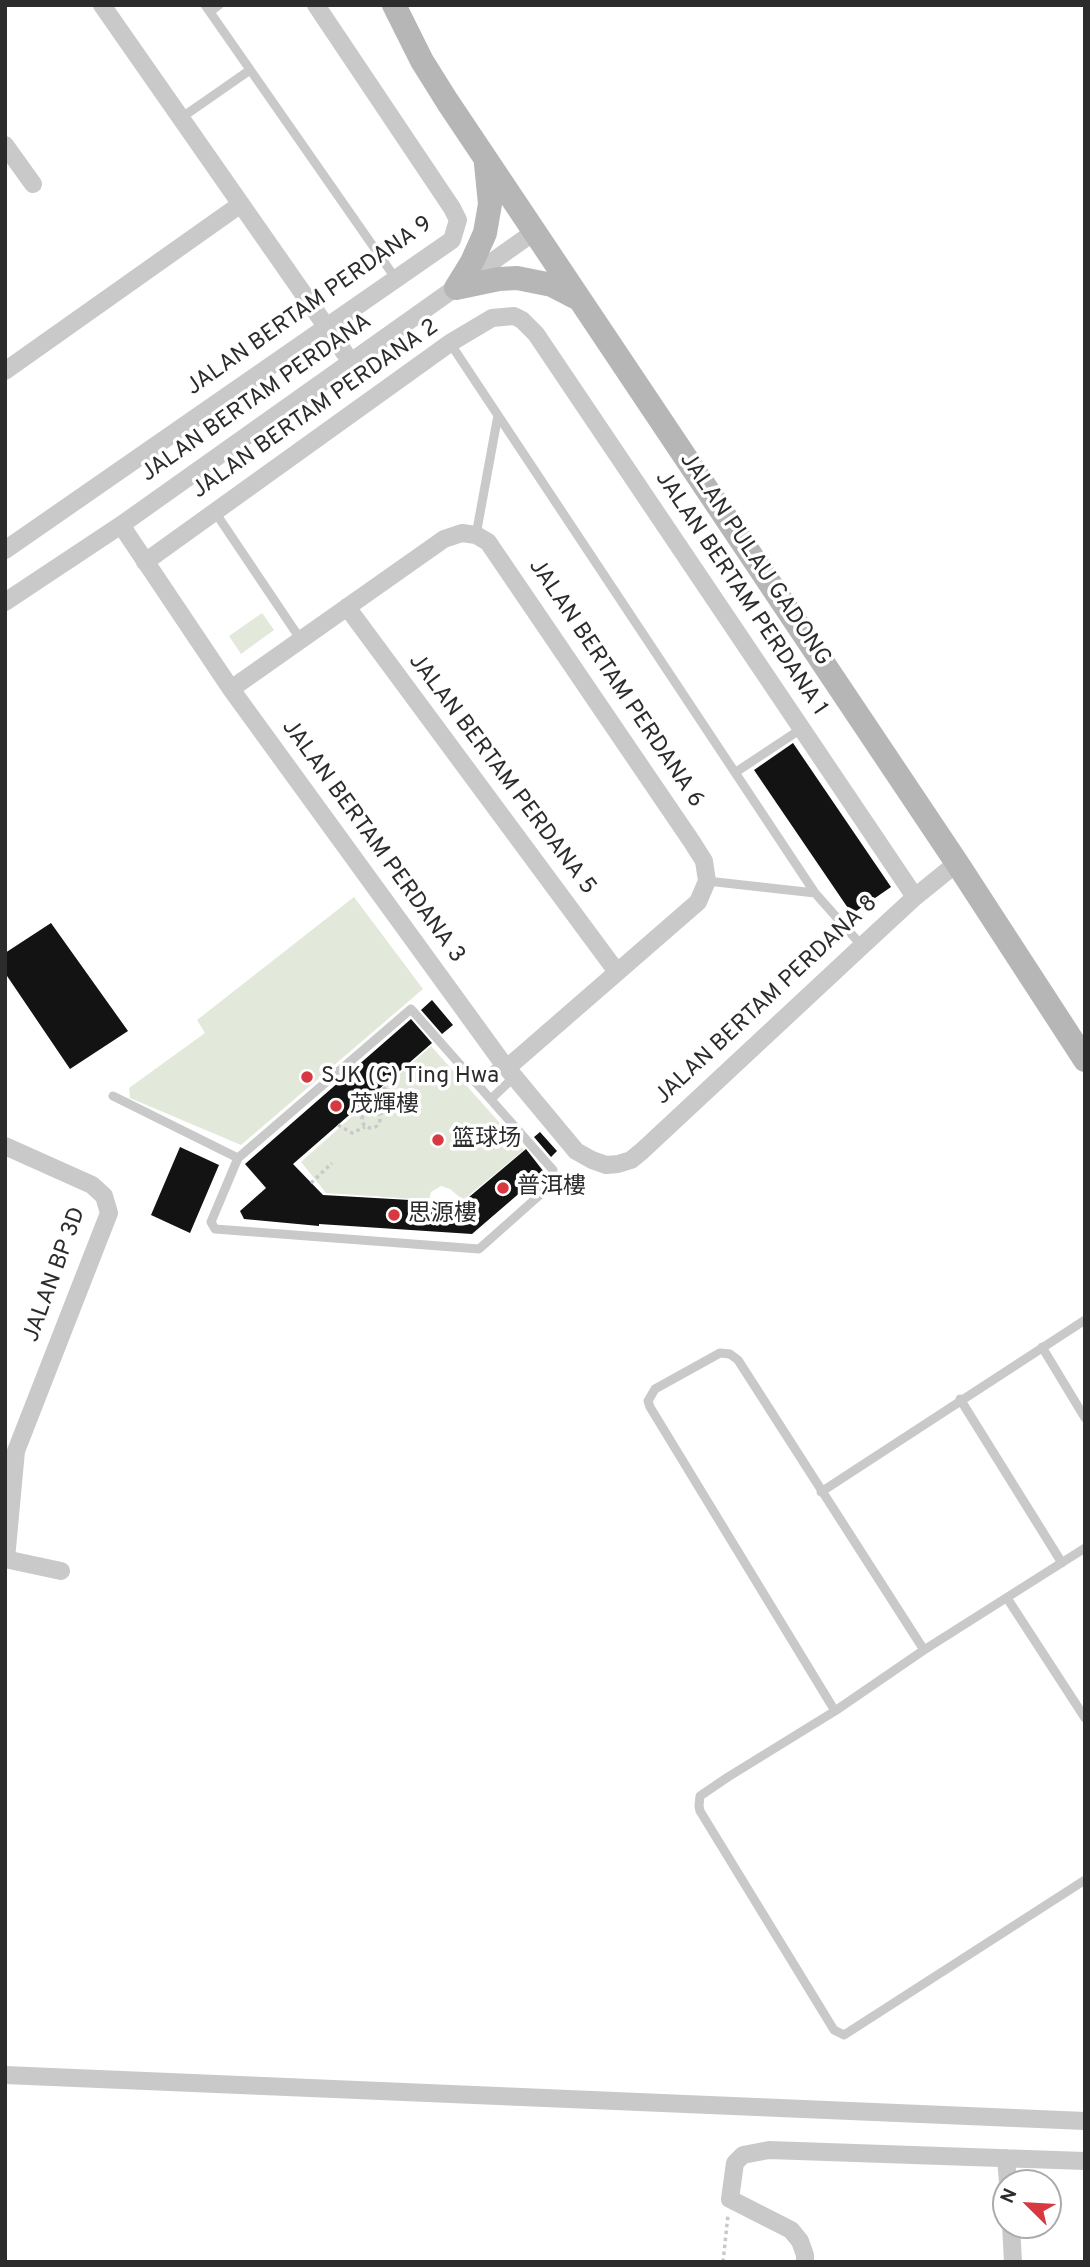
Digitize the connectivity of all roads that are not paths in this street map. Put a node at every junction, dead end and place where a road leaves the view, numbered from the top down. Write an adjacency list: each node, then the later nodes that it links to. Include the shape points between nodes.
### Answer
1 (102, 5): 11 (street)
2 (219, 5): 7 (lane)
3 (316, 5): 17 (street, JALAN BERTAM PERDANA 9, via 458,220 452,240)
4 (376, 5): 10 (main road, via 414,67)
5 (394, 5): 8 (main road, JALAN PULAU GADONG)
6 (407, 5): 8 (main road, JALAN PULAU GADONG)
7 (207, 8): 9 (lane)
8 (422, 61): 10 (main road, JALAN PULAU GADONG)
9 (250, 70): 11 (lane); 17 (lane)
10 (447, 101): 13 (main road, JALAN PULAU GADONG)
11 (181, 118): 15 (street)
12 (5, 145): 14 (street)
13 (485, 159): 16 (main road, JALAN PULAU GADONG); 18 (main road, via 489,219)
14 (33, 184)
15 (241, 204): 21 (street); 24 (street)
16 (534, 232): 18 (street, JALAN BERTAM PERDANA); 19 (main road, JALAN PULAU GADONG)
17 (396, 279): 21 (street, JALAN BERTAM PERDANA 9)
18 (456, 288): 19 (main road, via 517,278 552,285); 23 (street, JALAN BERTAM PERDANA)
19 (581, 300): 37 (main road, JALAN PULAU GADONG)
20 (522, 320): 22 (street, JALAN BERTAM PERDANA 2, via 492,318); 35 (street, JALAN BERTAM PERDANA 1, via 536,334)
21 (327, 327): 23 (street); 29 (street, JALAN BERTAM PERDANA 9)
22 (450, 343): 25 (lane); 26 (street, JALAN BERTAM PERDANA 2)
23 (351, 362): 27 (street, JALAN BERTAM PERDANA)
24 (5, 371)
25 (498, 415): 28 (lane); 36 (lane)
26 (215, 512): 30 (street, JALAN BERTAM PERDANA 2); 33 (lane)
27 (121, 525): 30 (street, JALAN BERTAM PERDANA 3); 31 (street, JALAN BERTAM PERDANA)
28 (469, 534): 32 (street, via 444,539); 38 (street, JALAN BERTAM PERDANA 6, via 488,542 692,842 704,861)
29 (5, 550)
30 (145, 562): 34 (street, JALAN BERTAM PERDANA 3)
31 (5, 602)
32 (347, 607): 33 (street); 42 (street, JALAN BERTAM PERDANA 5)
33 (300, 640): 34 (street)
34 (231, 688): 44 (street, JALAN BERTAM PERDANA 3)
35 (802, 729): 36 (lane); 40 (street, JALAN BERTAM PERDANA 1)
36 (736, 772): 39 (lane)
37 (957, 863): 40 (street, JALAN BERTAM PERDANA 8); 43 (main road, JALAN PULAU GADONG)
38 (707, 881): 39 (lane); 42 (street, via 698,901)
39 (815, 892): 41 (lane)
40 (915, 897): 41 (street, JALAN BERTAM PERDANA 8)
41 (862, 946): 50 (street, JALAN BERTAM PERDANA 8, via 642,1152 631,1160)
42 (617, 972): 44 (street)
43 (1085, 1060)
44 (508, 1069): 45 (lane); 47 (lane); 50 (street, JALAN BERTAM PERDANA 3, via 576,1151)
45 (478, 1084): 47 (lane); 49 (lane, via 411,1009)
46 (113, 1096): 49 (lane)
47 (491, 1099): 49 (lane, via 554,1170 551,1185 479,1249 215,1230 211,1222)
48 (5, 1146): 57 (street, JALAN BP 3D, via 92,1185 104,1196 109,1213 16,1451)
49 (238, 1158)
50 (606, 1165)
51 (1085, 1320): 52 (lane)
52 (1042, 1347): 53 (lane); 54 (lane)
53 (960, 1399): 55 (lane); 58 (lane)
54 (1085, 1418)
55 (821, 1492): 61 (lane); 62 (lane, via 730,1354 720,1353 650,1395 650,1407)
56 (1085, 1549): 58 (lane)
57 (6, 1559): 59 (street)
58 (1062, 1563): 60 (lane)
59 (61, 1571)
60 (1007, 1598): 61 (lane); 63 (lane)
61 (925, 1650): 62 (lane)
62 (835, 1711): 64 (lane, via 700,1796 699,1806 838,2034 848,2034)
63 (1085, 1717)
64 (1085, 1880)
65 (5, 2075): 66 (street)
66 (1085, 2121)
67 (1006, 2158): 68 (street); 69 (street); 71 (street, via 755,2151 743,2155 735,2163 730,2199 791,2230 800,2241)
68 (1085, 2161)
69 (1007, 2169)
70 (1012, 2239): 72 (street)
71 (805, 2262)
72 (1013, 2262)

